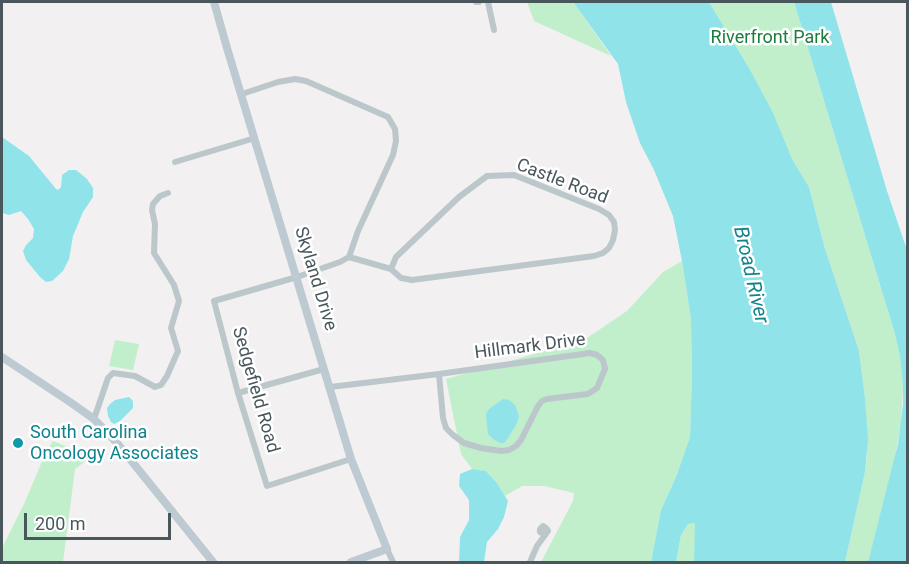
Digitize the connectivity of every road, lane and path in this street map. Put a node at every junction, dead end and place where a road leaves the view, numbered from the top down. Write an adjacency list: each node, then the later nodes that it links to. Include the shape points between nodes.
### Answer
1 (214, 2): 4 (street, Skyland Drive)
2 (488, 2): 3 (street)
3 (494, 30)
4 (242, 94): 5 (street, Skyland Drive); 8 (street, via 296,79 388,117 396,141 393,155)
5 (255, 138): 6 (street); 10 (street, Skyland Drive)
6 (175, 162)
7 (168, 193): 16 (street, via 153,204 154,253 179,301 171,328 178,351 161,385 155,387 135,376 113,373)
8 (349, 257): 9 (street, Castle Road); 10 (street)
9 (392, 269): 9 (street, Castle Road, via 401,278 412,280 594,256 609,248 614,222 598,209 514,175 487,176 396,257)
10 (297, 277): 12 (street, Skyland Drive); 15 (street, Sedgefield Road, via 214,301)
11 (2, 357): 16 (street)
12 (324, 369): 14 (street, Skyland Drive); 15 (street)
13 (439, 374): 13 (street, Hillmark Drive, via 590,353 603,360 605,369 597,388 588,394 542,401 516,447 501,451 464,443 446,428); 14 (street, Hillmark Drive)
14 (330, 387): 17 (street, Skyland Drive)
15 (238, 393): 17 (street, Sedgefield Road, via 267,486)
16 (94, 419): 20 (street)
17 (351, 459): 19 (street, Skyland Drive)
18 (544, 534): 23 (street)
19 (387, 549): 21 (street); 22 (street, Skyland Drive)
20 (213, 562)
21 (351, 562)
22 (393, 562)
23 (530, 562)

